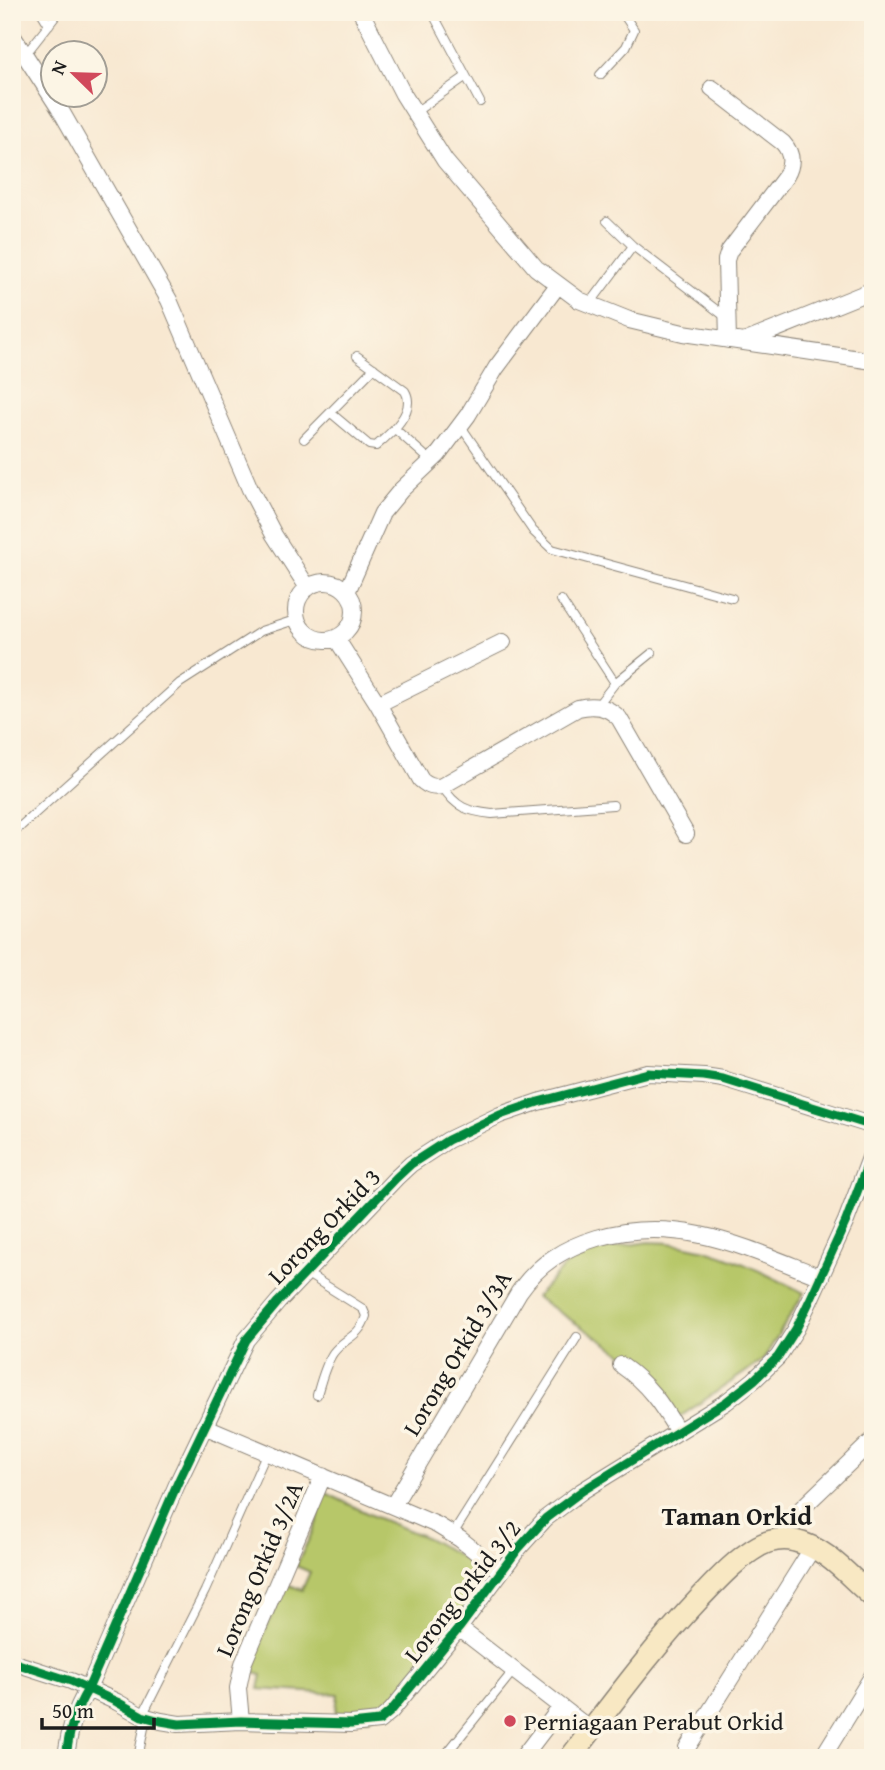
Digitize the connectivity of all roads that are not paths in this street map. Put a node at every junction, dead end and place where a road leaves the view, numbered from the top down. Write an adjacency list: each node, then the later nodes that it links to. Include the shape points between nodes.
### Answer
1 (41, 12): 6 (lane)
2 (59, 12): 6 (lane)
3 (361, 12): 13 (street)
4 (432, 12): 10 (lane)
5 (622, 12): 9 (lane, via 634,30 632,39)
6 (49, 25): 8 (lane)
7 (12, 35): 8 (street)
8 (25, 55): 29 (street, via 169,300 250,489)
9 (600, 75)
10 (465, 77): 12 (lane); 13 (lane)
11 (712, 88): 19 (street, via 783,143 791,162 786,176 729,251)
12 (480, 102)
13 (414, 113): 16 (street, via 491,218 536,268)
14 (607, 221): 15 (lane)
15 (633, 246): 18 (lane); 19 (lane)
16 (558, 285): 18 (street); 25 (street)
17 (873, 289): 20 (street)
18 (589, 304): 20 (street, via 652,327)
19 (727, 318): 20 (street)
20 (736, 341): 22 (street)
21 (357, 356): 23 (lane)
22 (873, 361)
23 (374, 368): 24 (lane); 26 (lane, via 408,397)
24 (331, 412): 26 (lane, via 369,445 376,446); 27 (lane)
25 (460, 425): 28 (street); 31 (lane, via 533,531 552,549)
26 (395, 429): 28 (lane)
27 (304, 439)
28 (431, 461): 30 (street, via 382,513)
29 (308, 588): 30 (street, via 328,582); 33 (street, via 298,601)
30 (347, 592): 34 (street, via 353,618)
31 (732, 598)
32 (561, 600): 37 (lane)
33 (298, 619): 34 (street, via 302,628 317,638); 42 (lane, via 261,631 180,683)
34 (335, 638): 38 (street)
35 (503, 642): 38 (street)
36 (652, 653): 37 (lane)
37 (615, 683): 39 (lane)
38 (378, 704): 40 (street, via 421,780 433,788)
39 (597, 706): 40 (street, via 578,708); 43 (street, via 619,718)
40 (442, 786): 41 (lane, via 451,800 473,812)
41 (613, 805)
42 (12, 834)
43 (686, 834)
44 (873, 1126): 47 (street, Lorong Orkid 3, via 723,1079 659,1073 635,1076 500,1115 448,1140 396,1178)
45 (873, 1150): 46 (street, Lorong Orkid 3/2)
46 (866, 1193): 48 (street, Lorong Orkid 3/2)
47 (306, 1273): 51 (lane, via 366,1315 355,1336 334,1353); 52 (street, Lorong Orkid 3, via 246,1340)
48 (821, 1277): 53 (street, Lorong Orkid 3/2, via 796,1329 767,1369); 57 (street, Lorong Orkid 3/3A, via 691,1231 618,1232 576,1245 540,1267 519,1292)
49 (577, 1337): 59 (lane)
50 (621, 1365): 53 (street, via 653,1392)
51 (317, 1395)
52 (204, 1426): 55 (street, Lorong Orkid 3/2); 67 (street, Lorong Orkid 3)
53 (678, 1432): 61 (street, Lorong Orkid 3/2, via 562,1505)
54 (873, 1440): 58 (street)
55 (267, 1452): 56 (street, Lorong Orkid 3/2); 69 (lane)
56 (323, 1476): 57 (street, Lorong Orkid 3/2); 70 (street, Lorong Orkid 3/2A, via 239,1675)
57 (394, 1504): 59 (street, Lorong Orkid 3/2)
58 (799, 1511)
59 (453, 1534): 61 (street, Lorong Orkid 3/2)
60 (813, 1547): 62 (main road); 71 (main road, via 776,1540 738,1560 682,1617); 72 (street)
61 (500, 1571): 63 (street, Lorong Orkid 3/2)
62 (873, 1597)
63 (459, 1628): 65 (street); 70 (street, Lorong Orkid 3/2, via 379,1721)
64 (12, 1662): 67 (street, Lorong Orkid 3/2)
65 (514, 1670): 68 (street); 75 (lane)
66 (873, 1675): 78 (street)
67 (88, 1689): 69 (street, Lorong Orkid 3/2); 73 (street, Lorong Orkid 3, via 72,1719)
68 (561, 1707): 71 (street); 76 (street)
69 (144, 1717): 70 (street, Lorong Orkid 3/2, via 179,1724); 74 (lane)
70 (241, 1721)
71 (591, 1730): 77 (main road)
72 (687, 1748)
73 (66, 1758)
74 (138, 1758)
75 (443, 1758)
76 (522, 1758)
77 (570, 1758)
78 (822, 1758)

